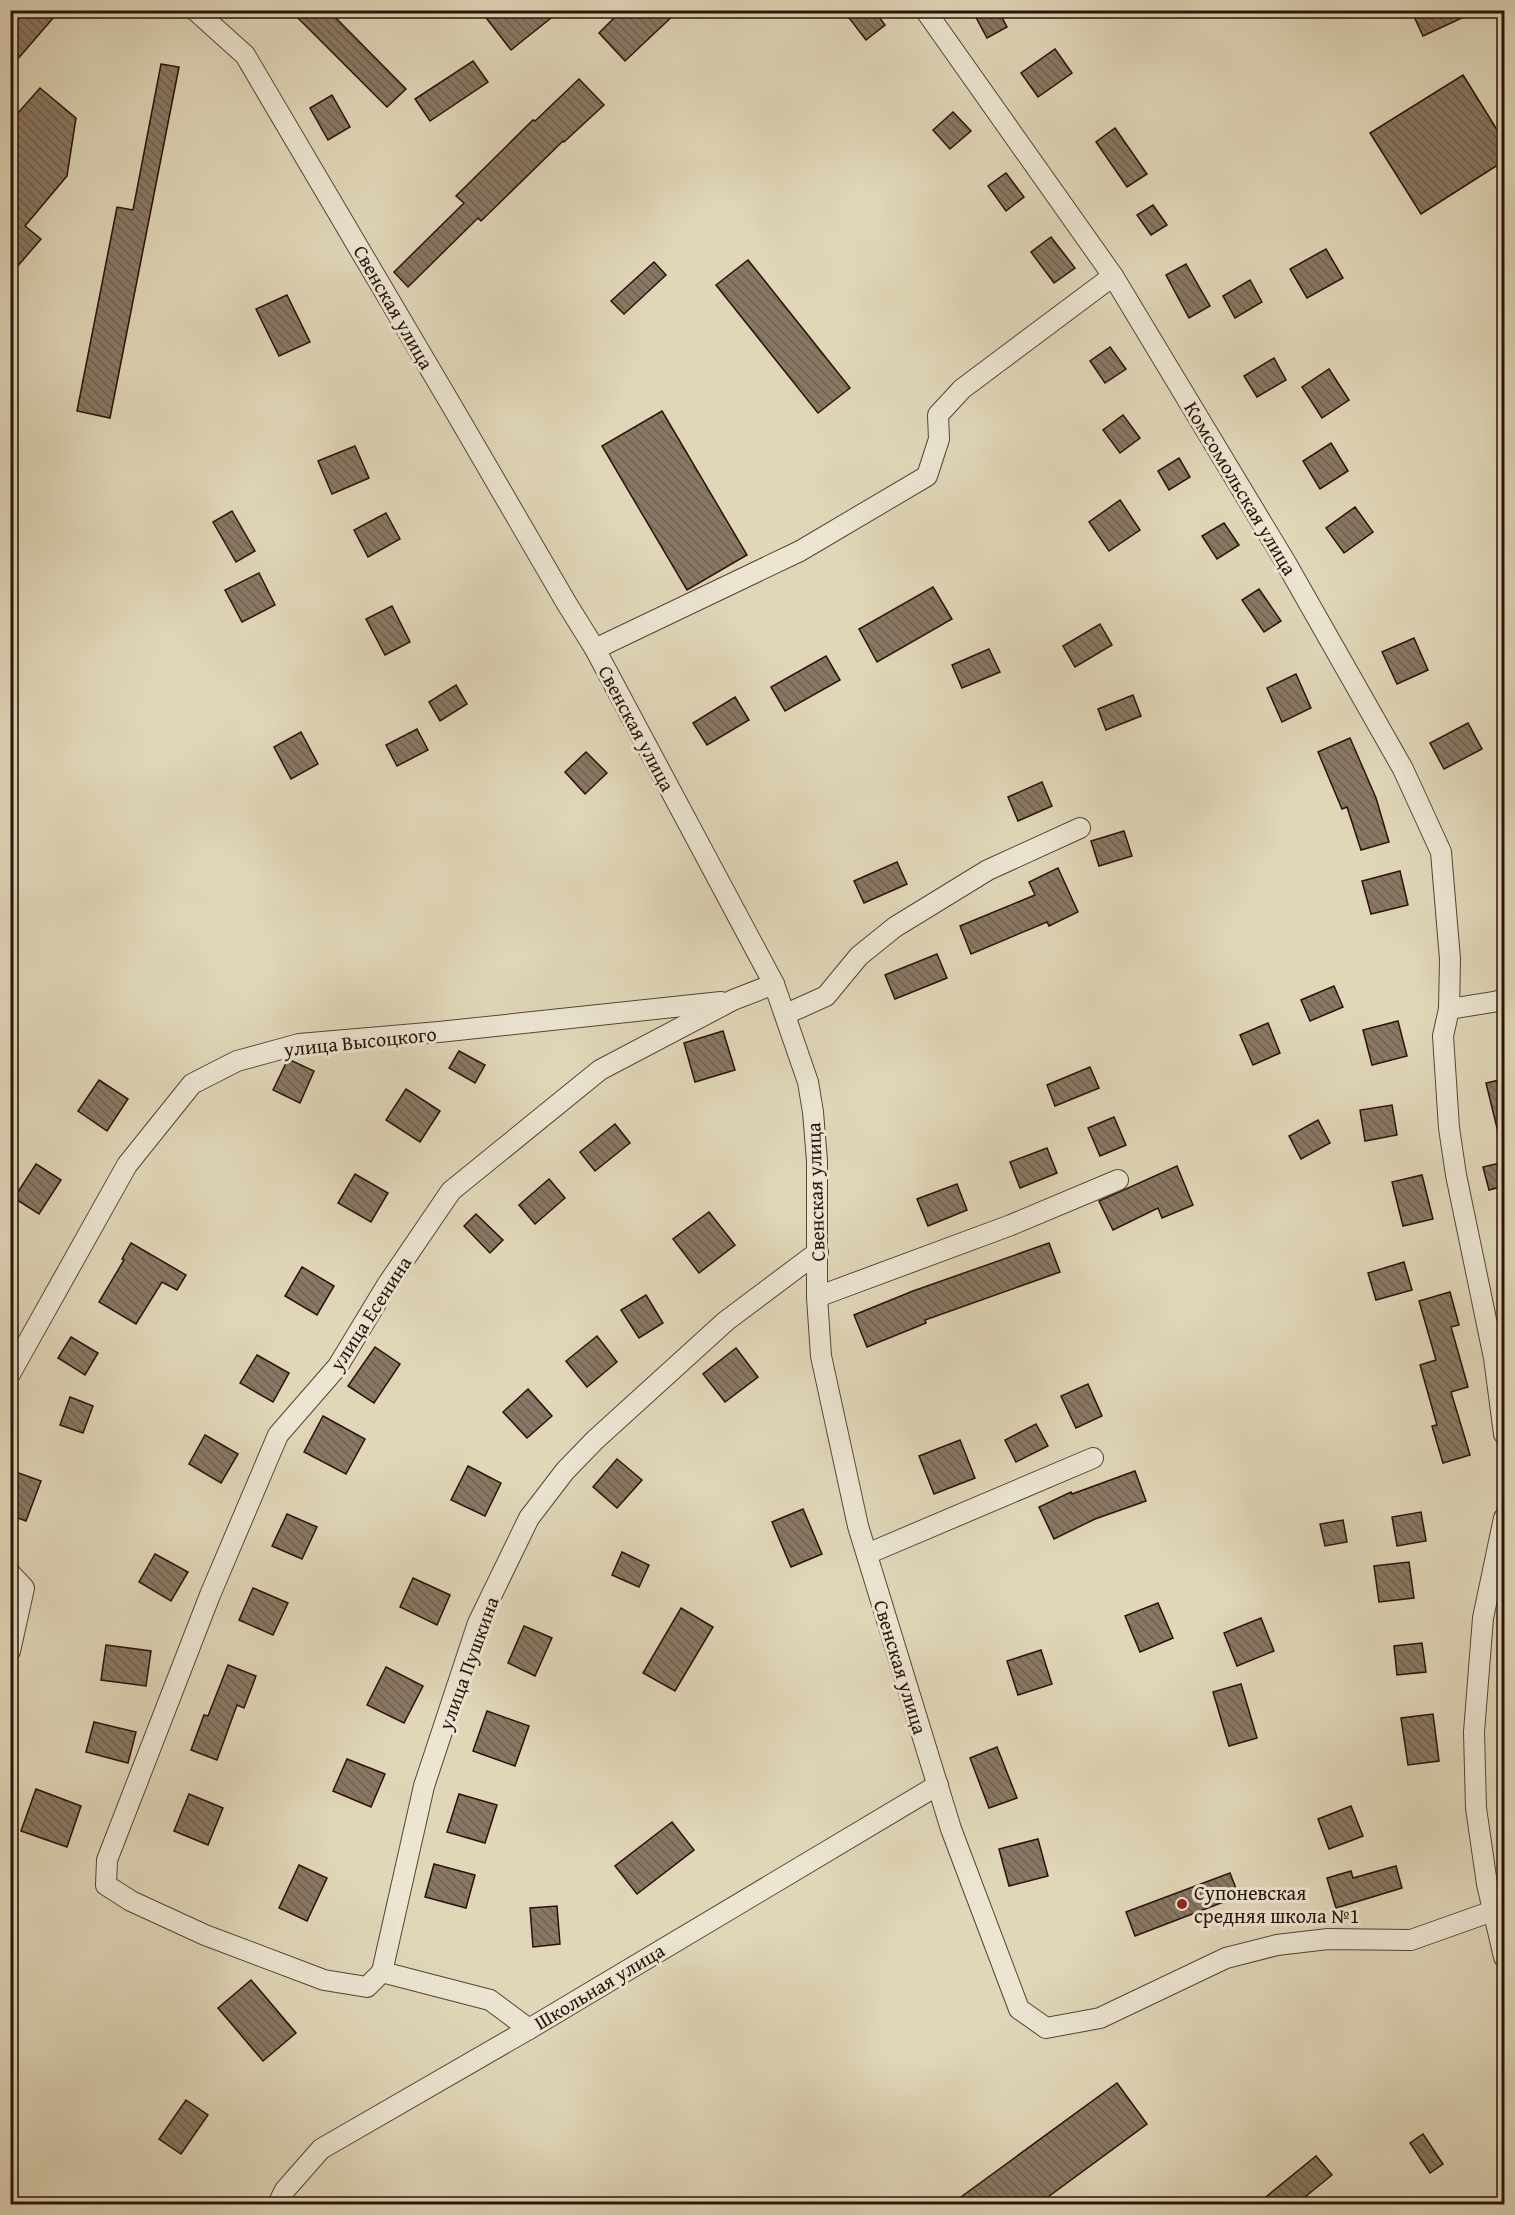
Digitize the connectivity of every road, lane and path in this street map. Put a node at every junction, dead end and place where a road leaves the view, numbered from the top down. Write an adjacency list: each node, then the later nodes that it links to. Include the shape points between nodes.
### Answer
1 (195, 10): 4 (street, Свенская улица, via 245,55)
2 (925, 10): 3 (street, Комсомольская улица)
3 (1113, 276): 4 (street, via 962,389 938,415 939,439 927,476 800,551); 9 (street, Комсомольская улица, via 1286,563 1403,769 1441,852 1450,959)
4 (595, 649): 6 (street, Свенская улица)
5 (1080, 828): 10 (street, via 988,870 895,927 859,956 826,996)
6 (774, 984): 8 (street, улица Есенина); 10 (street, Свенская улица)
7 (1504, 998): 9 (street)
8 (733, 1000): 14 (street, улица Высоцкого, via 299,1044 219,1070 192,1084 127,1165); 24 (street, улица Есенина, via 600,1071 451,1191 338,1366 278,1435 210,1595 107,1860 106,1885 131,1901 205,1935 324,1980 367,1987)
9 (1449, 1009): 15 (street, Комсомольская улица, via 1443,1036 1449,1128 1494,1358)
10 (786, 1014): 12 (street, Свенская улица, via 808,1082 813,1112)
11 (1118, 1180): 13 (street, via 1011,1225)
12 (818, 1252): 13 (street, Свенская улица); 24 (street, улица Пушкина, via 726,1321 595,1440 529,1518 478,1623 424,1786)
13 (817, 1297): 18 (street, Свенская улица, via 821,1356)
14 (10, 1374)
15 (1504, 1434)
16 (1093, 1458): 18 (street)
17 (1504, 1518): 22 (street, via 1483,1618 1474,1732 1476,1808 1487,1884)
18 (867, 1554): 21 (street, Свенская улица)
19 (10, 1573): 20 (street, via 24,1588)
20 (10, 1651)
21 (938, 1785): 22 (street, Свенская улица, via 1019,2009 1046,2028 1100,2018 1226,1958 1277,1945 1328,1940 1411,1940); 25 (street, Школьная улица)
22 (1499, 1909): 23 (street)
23 (1504, 1957)
24 (382, 1972): 25 (street, via 490,2000)
25 (529, 2029): 26 (street, Школьная улица, via 321,2149 285,2190)
26 (278, 2205)

